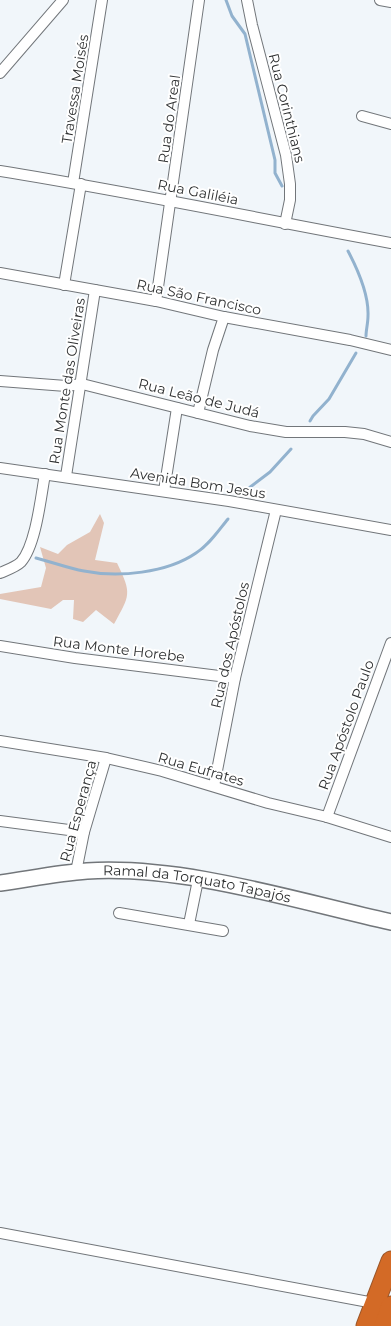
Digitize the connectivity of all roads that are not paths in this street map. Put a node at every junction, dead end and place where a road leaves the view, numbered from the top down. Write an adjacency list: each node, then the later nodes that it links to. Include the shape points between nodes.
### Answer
1 (63, 0): 7 (street)
2 (102, 0): 11 (street, Travessa Moisés)
3 (199, 0): 12 (street, Rua do Areal)
4 (247, 0): 13 (street, Rua Corinthians, via 287,164 290,200)
5 (380, 0): 6 (street)
6 (391, 2)
7 (0, 73)
8 (362, 116): 9 (street)
9 (391, 124)
10 (0, 171): 11 (street, Rua Galiléia)
11 (77, 183): 12 (street, Rua Galiléia); 16 (street, Travessa Moisés)
12 (171, 200): 13 (street, Rua Galiléia); 18 (street, Rua do Areal)
13 (285, 224): 14 (street, Rua Galiléia)
14 (391, 243)
15 (1, 276): 16 (street, Rua São Francisco)
16 (64, 285): 17 (street, Rua São Francisco)
17 (95, 290): 18 (street, Rua São Francisco); 22 (street, Rua Monte das Oliveiras)
18 (156, 300): 19 (street, Rua São Francisco)
19 (224, 317): 20 (street, Rua São Francisco); 24 (street)
20 (391, 350)
21 (0, 380): 22 (street, Rua Leão de Judá, via 66,386)
22 (82, 384): 23 (street, Rua Leão de Judá); 28 (street, Rua Monte das Oliveiras)
23 (177, 408): 24 (street, Rua Leão de Judá); 29 (street)
24 (198, 413): 25 (street, Rua Leão de Judá, via 286,432 345,432)
25 (391, 442)
26 (0, 468): 27 (street, Avenida Bom Jesus)
27 (45, 474): 28 (street, Avenida Bom Jesus); 32 (street, via 28,549 20,563)
28 (66, 476): 29 (street, Avenida Bom Jesus)
29 (164, 491): 30 (street, Avenida Bom Jesus)
30 (276, 510): 31 (street, Avenida Bom Jesus); 35 (street, Rua dos Apóstolos)
31 (391, 530)
32 (0, 573)
33 (391, 643): 39 (street, Rua Apóstolo Paulo)
34 (0, 646): 35 (street, Rua Monte Horebe)
35 (235, 678): 38 (street, Rua dos Apóstolos)
36 (0, 742): 37 (street, Rua Eufrates)
37 (106, 758): 38 (street, Rua Eufrates); 41 (street, Rua Esperança)
38 (214, 786): 39 (street, Rua Eufrates)
39 (327, 817): 42 (street, Rua Eufrates)
40 (0, 821): 41 (street)
41 (84, 832): 43 (street, Rua Esperança)
42 (391, 837)
43 (76, 872): 44 (street, Ramal da Torquato Tapajós, via 140,872); 45 (street, Ramal da Torquato Tapajós)
44 (198, 880): 47 (street, Ramal da Torquato Tapajós); 48 (street)
45 (0, 883)
46 (119, 913): 48 (street)
47 (391, 922)
48 (189, 924): 49 (street)
49 (223, 931)
50 (0, 1233): 52 (street)
51 (391, 1261): 52 (highway)
52 (382, 1304): 53 (highway); 54 (highway)
53 (366, 1326)
54 (384, 1326)

